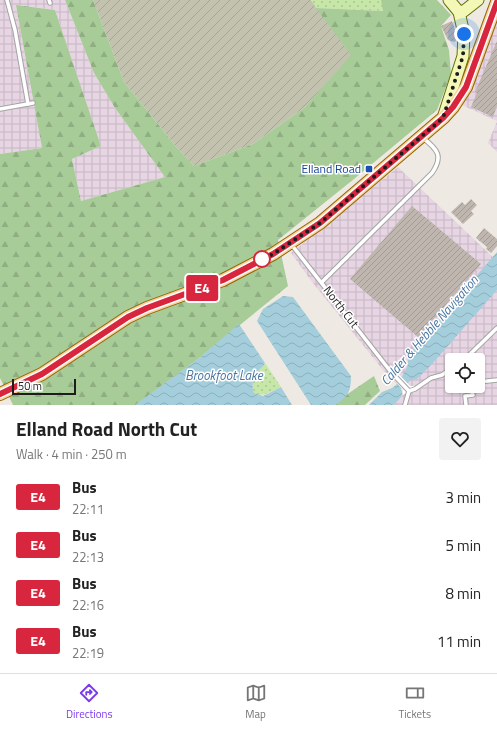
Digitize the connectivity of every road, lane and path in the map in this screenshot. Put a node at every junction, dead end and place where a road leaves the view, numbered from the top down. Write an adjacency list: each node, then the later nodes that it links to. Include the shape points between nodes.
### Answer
1 (7, 0): 6 (lane, via 31,103)
2 (449, 0): 5 (street)
3 (478, 0): 5 (street)
4 (496, 6): 7 (main road, via 466,87)
5 (459, 12): 7 (street, via 464,34 463,56)
6 (0, 109)
7 (443, 118): 8 (main road)
8 (421, 137): 9 (main road, via 320,223); 10 (lane, via 438,153 437,166)
9 (290, 242): 10 (lane, North Cut); 18 (main road, via 273,254 223,280 128,317 42,374)
10 (322, 282): 16 (lane, North Cut, via 391,372)
11 (497, 328): 12 (lane)
12 (471, 353)
13 (445, 373): 16 (lane)
14 (497, 380): 15 (lane)
15 (485, 381)
16 (409, 391): 19 (lane)
17 (473, 393): 20 (lane, via 465,396)
18 (0, 394)
19 (405, 405)
20 (466, 405)

